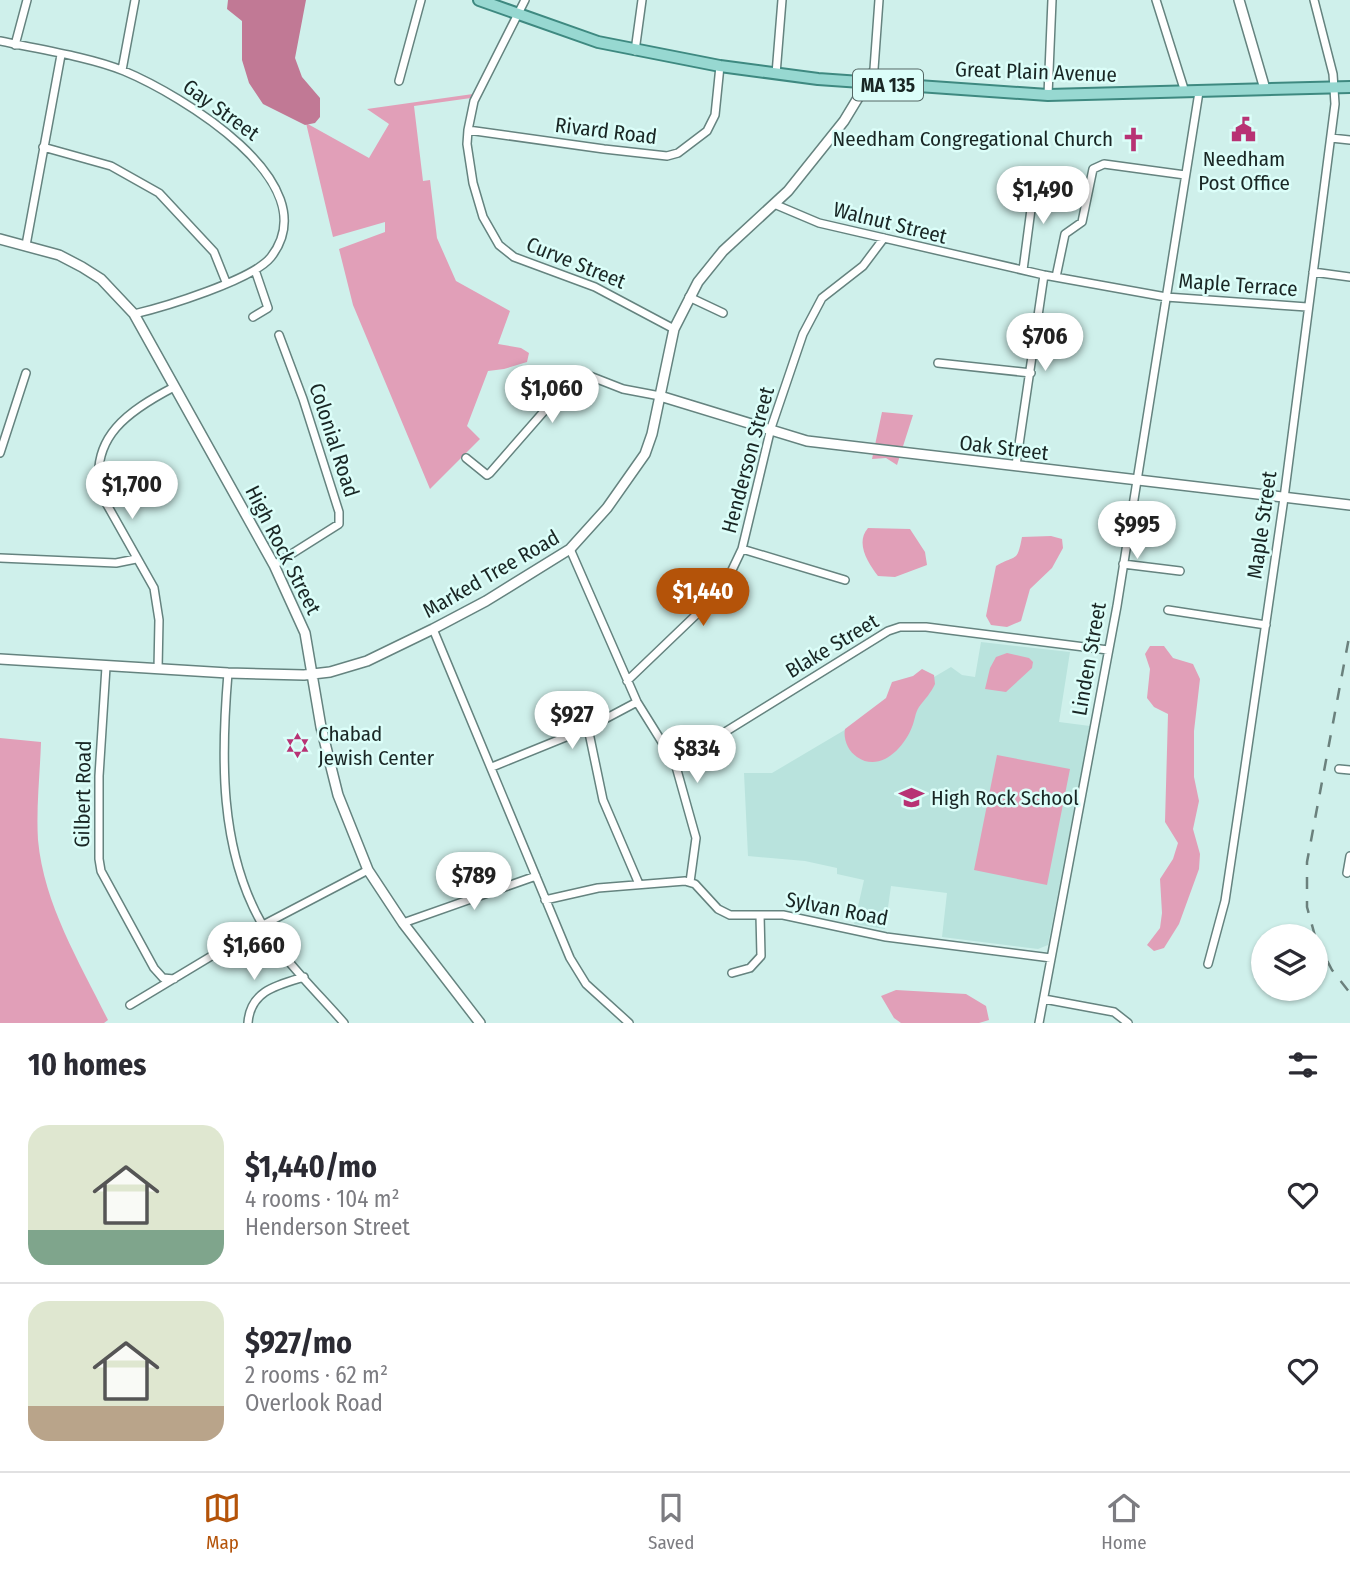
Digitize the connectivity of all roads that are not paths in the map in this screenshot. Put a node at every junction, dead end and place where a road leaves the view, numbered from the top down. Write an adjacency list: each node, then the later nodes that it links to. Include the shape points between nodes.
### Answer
1 (27, 0): 15 (street)
2 (135, 0): 19 (street)
3 (421, 0): 21 (street)
4 (479, 0): 13 (main road, Great Plain Avenue / MA 135)
5 (525, 0): 13 (street, Curve Street)
6 (642, 0): 16 (street)
7 (782, 0): 20 (street)
8 (879, 0): 22 (street, via 874,68)
9 (1052, 0): 28 (street)
10 (1156, 0): 26 (street)
11 (1240, 0): 25 (street)
12 (1314, 0): 23 (street, Maple Street)
13 (519, 14): 16 (main road, Great Plain Avenue / MA 135); 29 (street, Curve Street, via 474,101)
14 (0, 41): 15 (street, Gay Street)
15 (15, 45): 17 (street, Gay Street)
16 (635, 51): 18 (main road, Great Plain Avenue / MA 135)
17 (61, 55): 19 (street, Gay Street); 32 (street)
18 (720, 66): 20 (main road, Great Plain Avenue / MA 135); 29 (street, Rivard Road, via 715,115 707,131 667,156)
19 (122, 70): 39 (street, Gay Street, via 196,110 253,154 266,171 281,201 281,227 272,256)
20 (776, 74): 22 (main road, Great Plain Avenue / MA 135)
21 (400, 81)
22 (867, 83): 28 (main road, Great Plain Avenue / MA 135); 35 (street, Marked Tree Road, via 828,141)
23 (1335, 87): 24 (main road, Great Plain Avenue / MA 135); 25 (main road, Great Plain Avenue / MA 135); 30 (street, Maple Street)
24 (1350, 87)
25 (1265, 89): 27 (main road, Great Plain Avenue / MA 135)
26 (1185, 92): 27 (main road, Great Plain Avenue / MA 135); 28 (main road, Great Plain Avenue / MA 135)
27 (1199, 92): 33 (street, Linden Street)
28 (1048, 94)
29 (468, 130): 52 (street, Curve Street, via 483,217 499,246 514,257 595,287)
30 (1331, 138): 31 (street); 41 (street, Maple Street)
31 (1350, 140)
32 (43, 147): 38 (street); 45 (street, via 111,166 159,193 214,252)
33 (1185, 175): 44 (street, via 1104,164 1093,169 1082,222 1066,234); 47 (street, Linden Street)
34 (1035, 179): 40 (street)
35 (774, 204): 36 (street, Walnut Street, via 820,223); 46 (street, Marked Tree Road, via 713,261)
36 (884, 238): 40 (street, Walnut Street); 59 (street, Henderson Street, via 863,266 822,298 803,334)
37 (0, 239): 38 (street, High Rock Street)
38 (26, 245): 50 (street, High Rock Street, via 101,279)
39 (255, 270): 45 (street, Gay Street); 51 (street, via 268,308)
40 (1023, 270): 42 (street, Walnut Street)
41 (1313, 272): 43 (street); 48 (street, Maple Street)
42 (1044, 275): 44 (street, Walnut Street); 56 (street)
43 (1350, 276)
44 (1056, 278): 47 (street, Walnut Street)
45 (226, 282): 50 (street, Gay Street)
46 (689, 297): 49 (street); 52 (street, Marked Tree Road)
47 (1166, 297): 48 (street, Maple Terrace); 63 (street, Linden Street)
48 (1307, 307): 64 (street, Maple Street)
49 (723, 313)
50 (134, 314): 57 (street, High Rock Street)
51 (253, 317)
52 (674, 329): 58 (street, Marked Tree Road)
53 (279, 335): 71 (street, Colonial Road, via 339,512 339,524)
54 (938, 363): 56 (street)
55 (26, 373): 60 (street)
56 (1031, 373): 62 (street)
57 (174, 387): 69 (street, via 120,420 108,438 98,477 102,494); 71 (street, High Rock Street)
58 (660, 396): 59 (street, Oak Street); 61 (street, via 623,389 582,373 490,473); 66 (street, Marked Tree Road, via 645,454 607,508)
59 (771, 428): 62 (street, Oak Street, via 807,441); 67 (street, Henderson Street)
60 (0, 453)
61 (466, 458)
62 (1016, 465): 63 (street, Oak Street)
63 (1136, 480): 64 (street, Oak Street); 70 (street, Linden Street)
64 (1284, 498): 65 (street, Oak Street); 75 (street, Maple Street)
65 (1350, 505)
66 (570, 549): 76 (street, Marked Tree Road); 83 (street)
67 (742, 549): 73 (street); 83 (street, Henderson Street, via 723,589)
68 (0, 558): 69 (street, via 116,563)
69 (136, 559): 80 (street, via 158,603)
70 (1123, 564): 72 (street); 77 (street, Linden Street)
71 (274, 565): 82 (street, High Rock Street, via 305,633)
72 (1180, 570)
73 (845, 580)
74 (1168, 610): 75 (street)
75 (1266, 625): 101 (street, Maple Street, via 1227,892)
76 (433, 629): 82 (street, Marked Tree Road, via 368,661); 87 (street)
77 (1108, 650): 86 (street, Blake Street, via 900,627); 100 (street, Linden Street)
78 (0, 659): 79 (street, Marked Tree Road)
79 (106, 667): 80 (street, Marked Tree Road); 104 (street, Gilbert Road, via 99,859 154,968 163,978)
80 (158, 669): 81 (street, Marked Tree Road)
81 (228, 673): 82 (street, Marked Tree Road); 99 (street, via 223,753 230,825 243,881)
82 (313, 675): 91 (street, High Rock Street, via 338,795)
83 (627, 681): 84 (street)
84 (637, 702): 85 (street); 86 (street)
85 (589, 728): 87 (street); 95 (street, via 603,800)
86 (675, 763): 94 (street, via 696,838)
87 (492, 767): 93 (street)
88 (1339, 769): 89 (street)
89 (1350, 770)
90 (1350, 856): 92 (street)
91 (368, 870): 98 (street, High Rock Street); 99 (street)
92 (1347, 873)
93 (536, 876): 96 (street); 98 (street)
94 (690, 882): 95 (street); 97 (street, Sylvan Road, via 721,912)
95 (639, 884): 96 (street)
96 (545, 900): 110 (street, via 577,971)
97 (760, 915): 100 (street, Sylvan Road); 102 (street, via 761,956 753,966)
98 (403, 923): 109 (street, High Rock Street)
99 (263, 925): 103 (street); 104 (street)
100 (1051, 958): 105 (street, Linden Street)
101 (1208, 964)
102 (732, 973)
103 (304, 977): 107 (street, via 255,998); 108 (street)
104 (174, 979): 106 (street)
105 (1044, 999): 111 (street, Linden Street); 112 (street, via 1114,1013)
106 (130, 1005)
107 (248, 1023)
108 (344, 1023)
109 (480, 1023)
110 (629, 1023)
111 (1039, 1023)
112 (1128, 1023)

